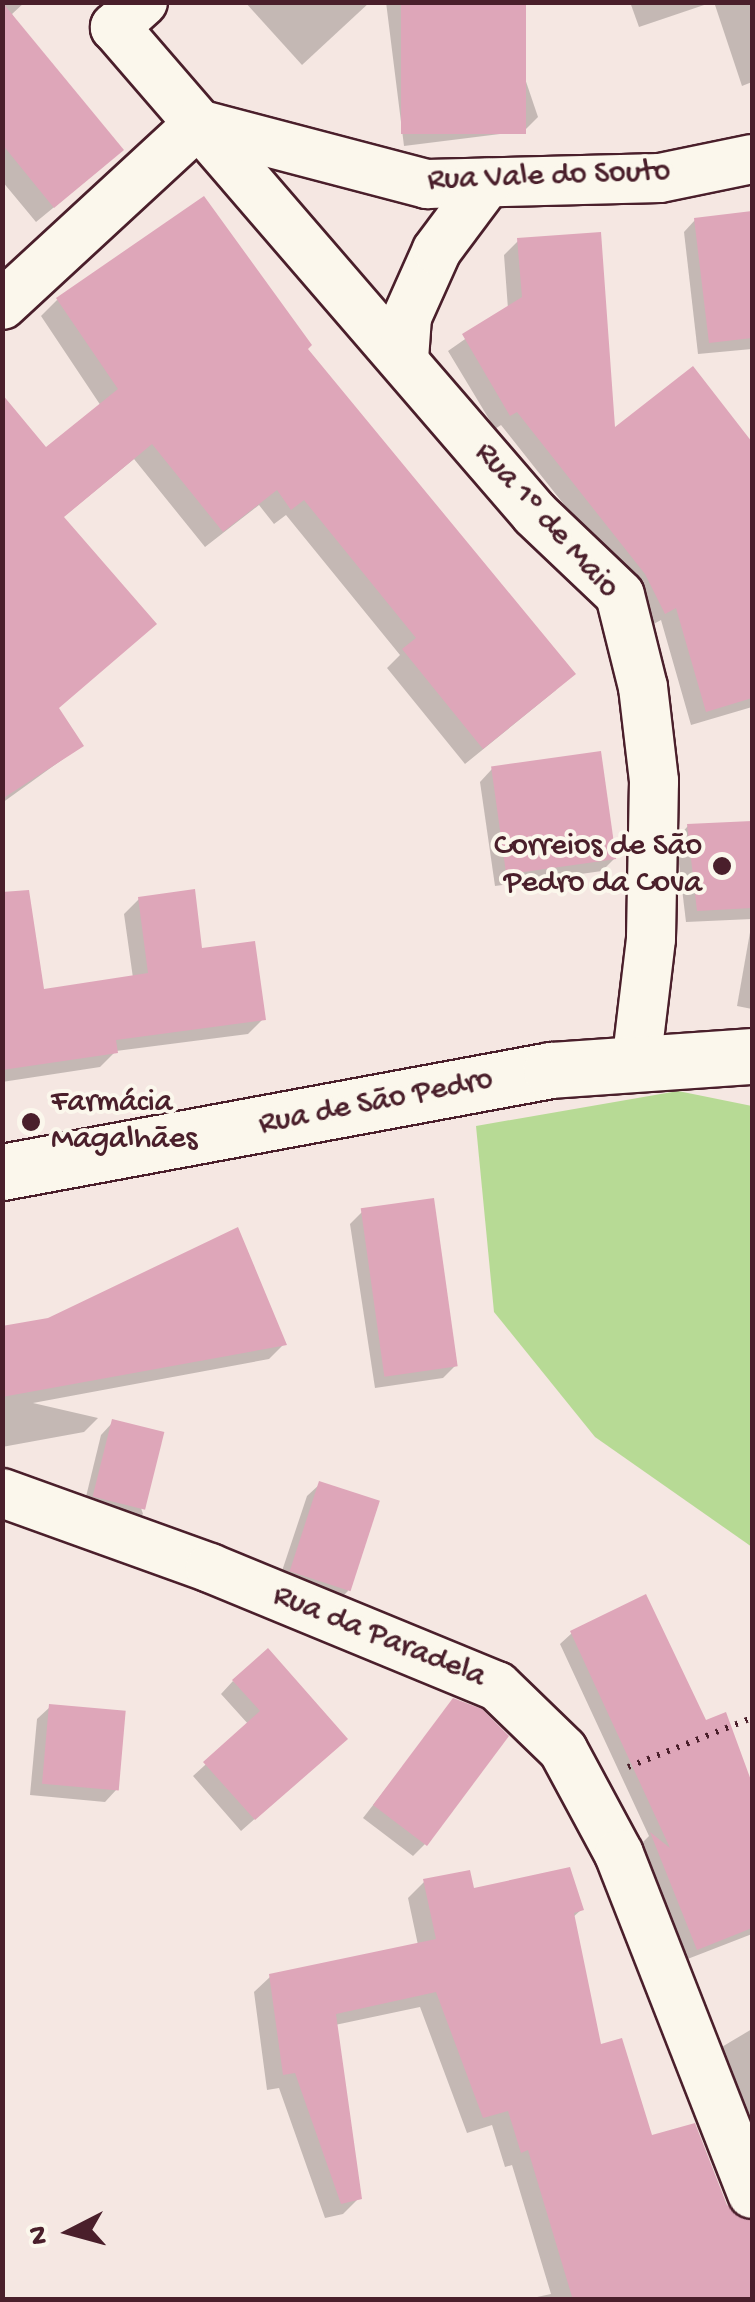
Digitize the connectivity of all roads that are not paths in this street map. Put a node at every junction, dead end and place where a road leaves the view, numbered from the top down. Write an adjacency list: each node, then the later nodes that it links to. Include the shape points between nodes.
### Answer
1 (143, 2): 2 (street, Rua 1º de Maio, via 115,27)
2 (198, 124): 4 (street, Rua Vale do Souto, via 427,184); 5 (street); 6 (street, Rua 1º de Maio)
3 (752, 159): 4 (street, Rua Vale do Souto, via 660,178)
4 (487, 183): 6 (street, via 438,250 407,317)
5 (2, 305)
6 (404, 359): 8 (street, Rua 1º de Maio, via 535,514 620,595 643,688 654,781 652,939)
7 (752, 1056): 8 (main road, Rua de São Pedro)
8 (636, 1064): 9 (main road, Rua de São Pedro, via 551,1070)
9 (2, 1172)
10 (2, 1493): 11 (street, Rua da Paradela, via 210,1568 498,1686 564,1750 620,1854)
11 (752, 2194)

